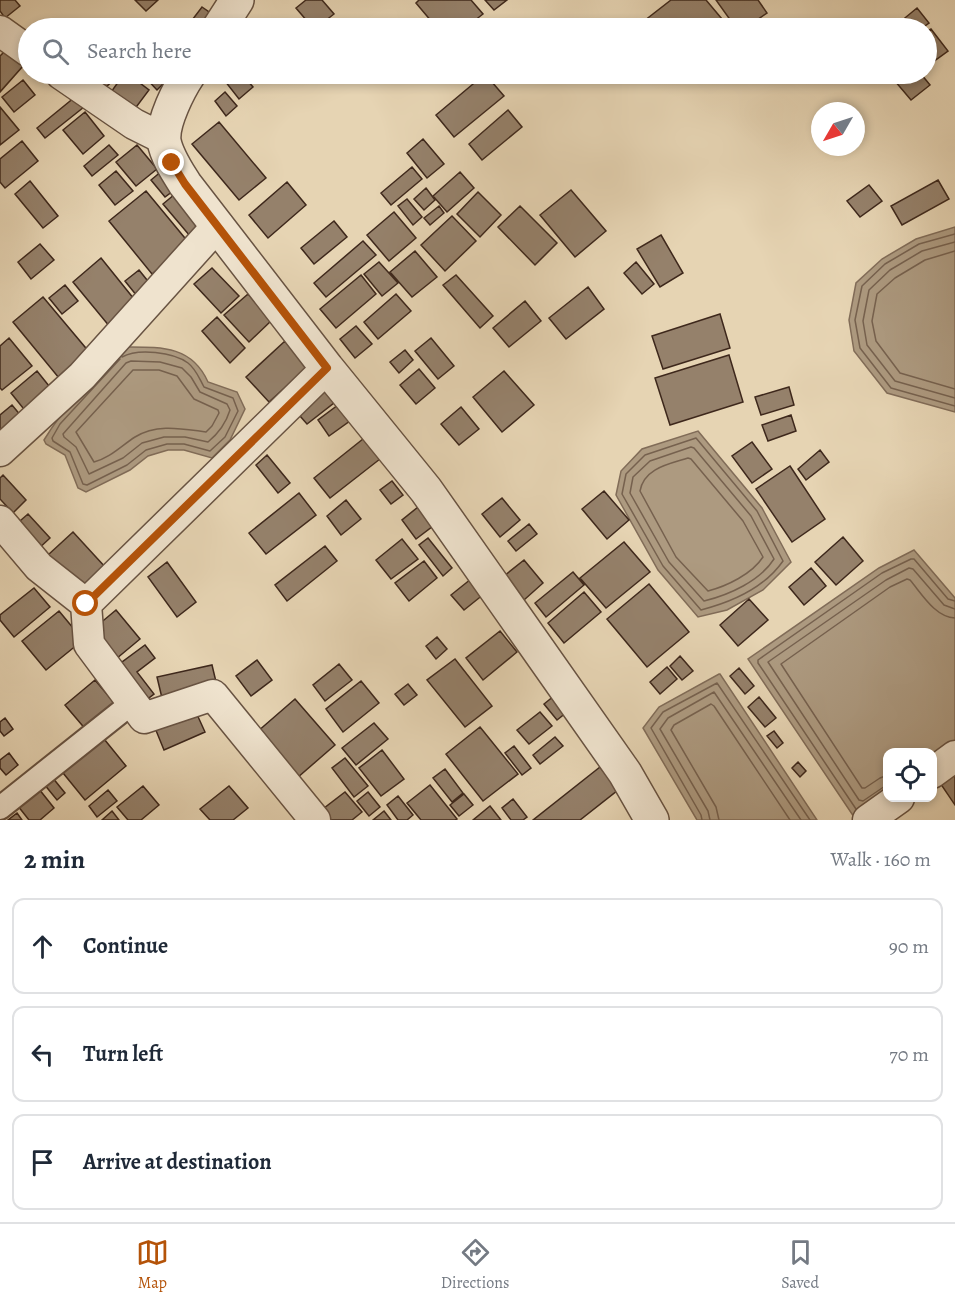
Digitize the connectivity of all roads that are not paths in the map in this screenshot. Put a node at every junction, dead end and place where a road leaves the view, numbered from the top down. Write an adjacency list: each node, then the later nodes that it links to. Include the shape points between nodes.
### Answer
1 (237, 0): 2 (street)
2 (225, 18)
3 (0, 32): 4 (street)
4 (18, 44)
5 (76, 84): 7 (street, via 134,124)
6 (184, 84): 7 (street, via 170,110)
7 (164, 139): 8 (street, via 185,184)
8 (218, 225): 9 (street); 10 (street, via 82,376)
9 (327, 368): 12 (street); 19 (street, via 426,490 625,773)
10 (0, 451)
11 (0, 521): 12 (street, via 39,567)
12 (86, 604): 13 (street, via 90,645)
13 (132, 703): 17 (street); 18 (street, via 144,718 213,695)
14 (955, 756): 15 (street)
15 (937, 770)
16 (893, 802): 20 (street)
17 (0, 808)
18 (315, 820)
19 (652, 820)
20 (868, 820)

